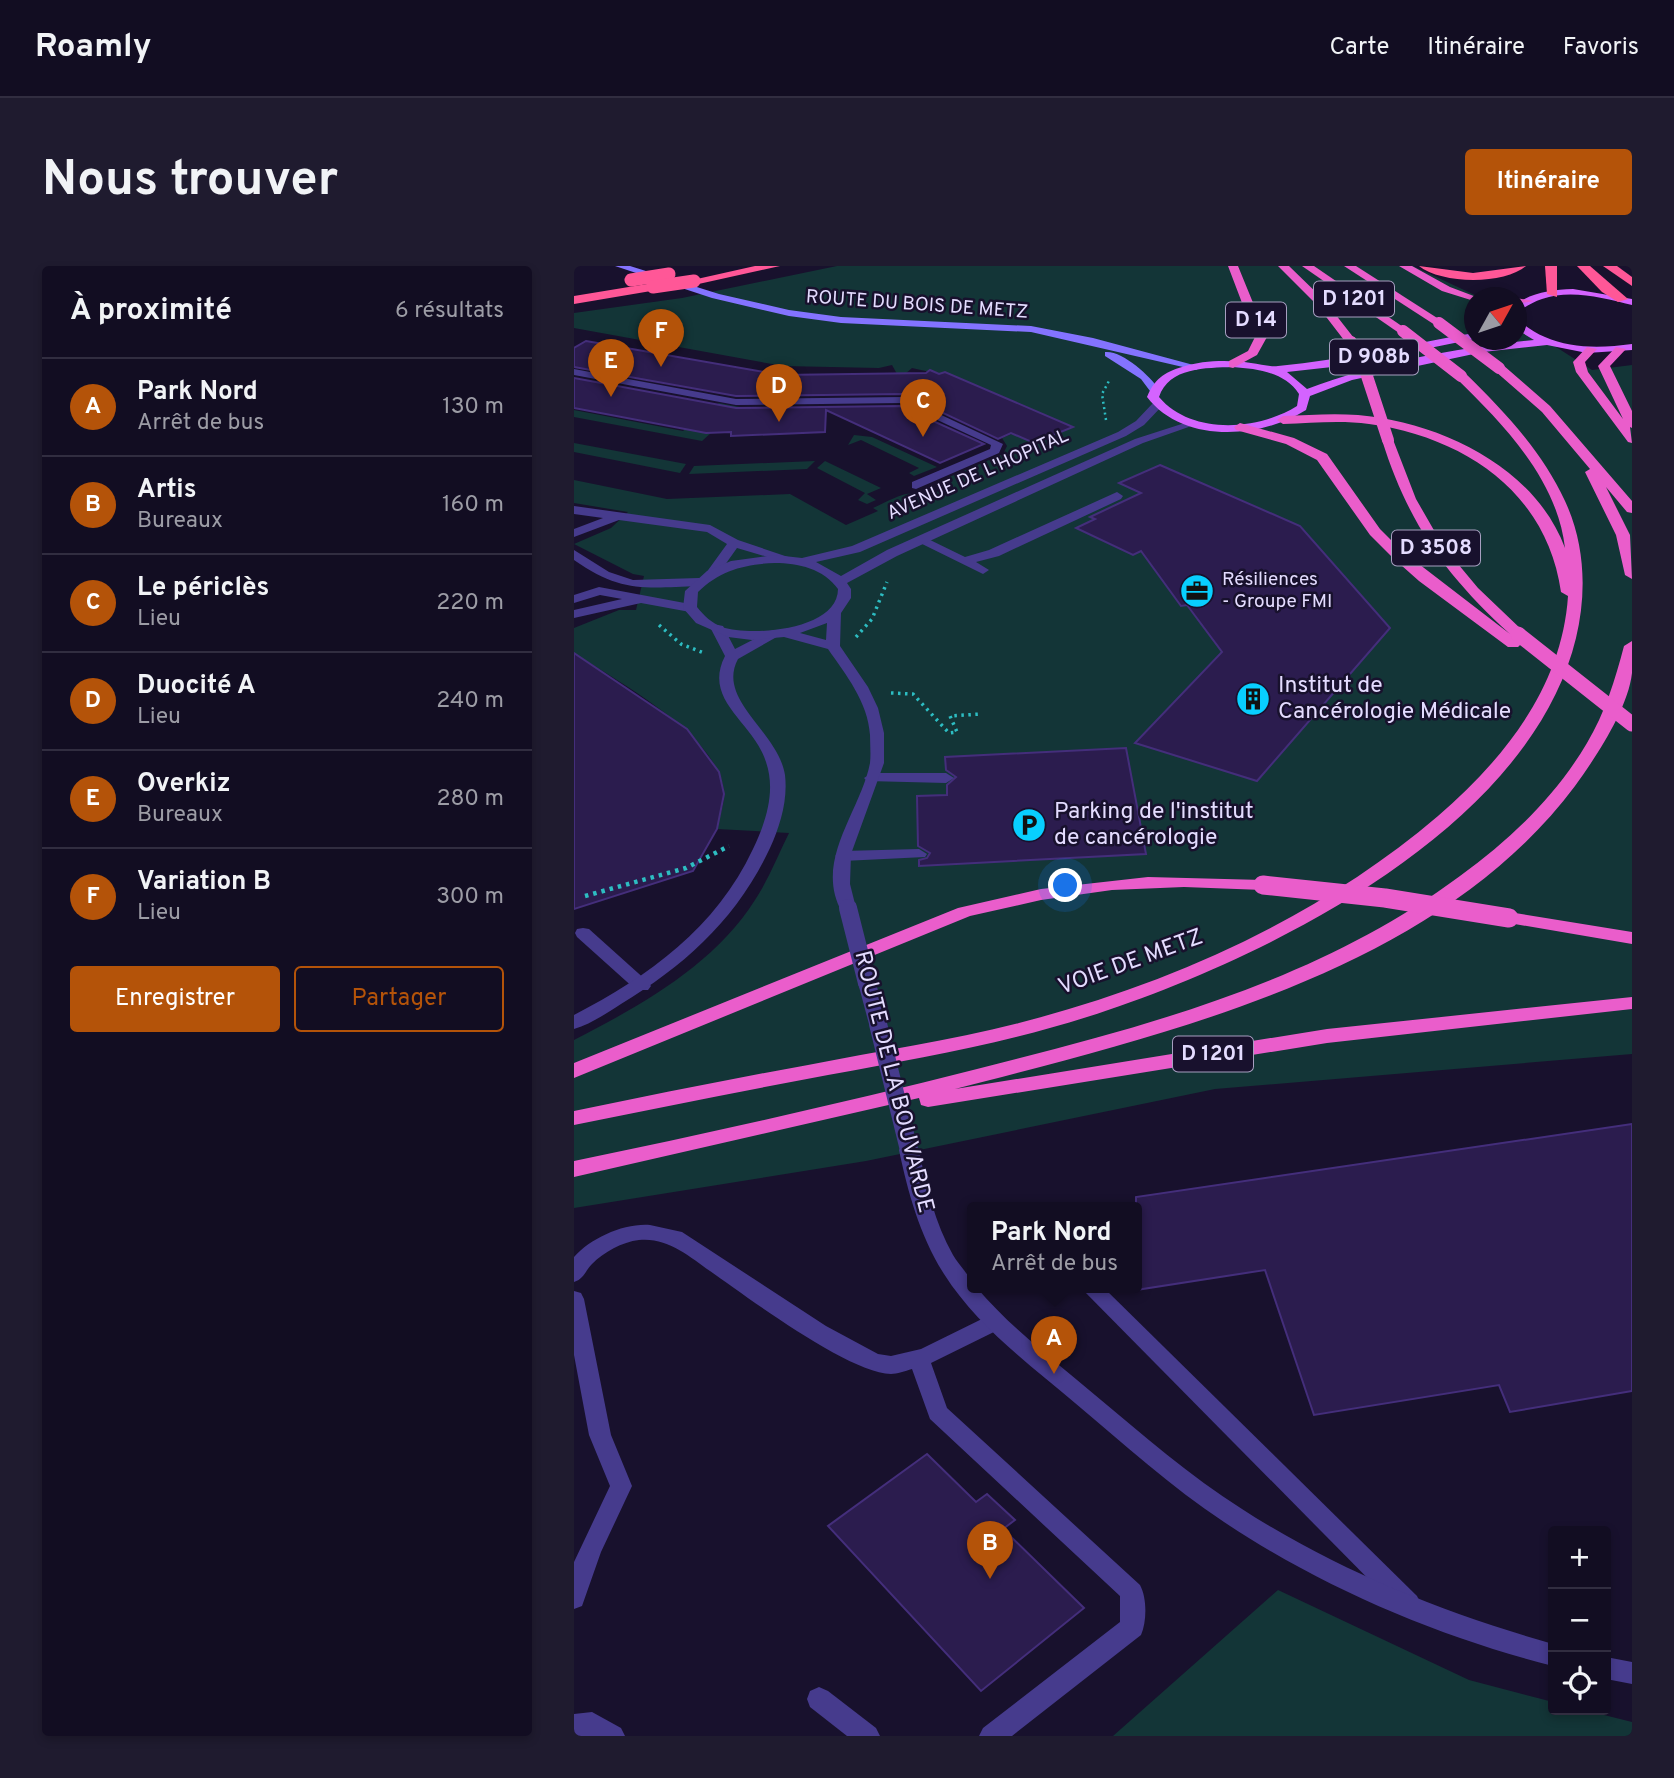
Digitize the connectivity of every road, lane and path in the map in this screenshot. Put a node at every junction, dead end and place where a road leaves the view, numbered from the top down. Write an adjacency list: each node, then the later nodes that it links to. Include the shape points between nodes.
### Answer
1 (620, 266): 24 (main road, ROUTE DU BOIS DE METZ, via 727,300 791,314 862,322 1017,327)
2 (712, 266): 15 (highway, bridge)
3 (774, 266): 18 (highway, bridge)
4 (1233, 266): 27 (highway, D 14, via 1261,337 1253,353)
5 (1283, 266): 70 (highway, D 3508, bridge, via 1321,303 1351,342 1364,367 1412,509 1437,550)
6 (1307, 266): 67 (highway, D 1201, bridge, via 1461,376 1508,425 1559,501 1571,531 1576,565)
7 (1349, 266): 38 (highway, bridge, via 1499,368)
8 (1404, 266): 17 (highway)
9 (1425, 266): 10 (highway, via 1476,275)
10 (1520, 266)
11 (1551, 266): 16 (highway)
12 (1583, 266): 20 (highway, via 1606,289)
13 (1609, 266): 14 (highway)
14 (1632, 282)
15 (574, 289)
16 (1553, 294): 19 (main road); 20 (main road)
17 (1464, 295)
18 (574, 300)
19 (1527, 300)
20 (1627, 301)
21 (1527, 332): 23 (main road)
22 (1464, 338): 29 (main road, D 908b, via 1341,363)
23 (1548, 342): 26 (main road); 32 (main road, D 908b, via 1483,349 1349,377)
24 (1091, 343): 28 (main road, ROUTE DU BOIS DE METZ); 31 (main road, ROUTE DU BOIS DE METZ, via 1145,377)
25 (1626, 348): 26 (main road); 36 (highway, via 1604,366)
26 (1591, 349): 39 (highway, via 1579,362 1582,372)
27 (1233, 365): 28 (main road); 29 (main road)
28 (1196, 367): 31 (main road, via 1169,376)
29 (1271, 370): 32 (main road, via 1291,378)
30 (574, 372): 40 (street, via 736,402 903,400 997,444 995,451)
31 (1154, 389): 33 (main road)
32 (1305, 394): 34 (main road, via 1301,408)
33 (1157, 405): 35 (main road); 50 (street, AVENUE DE L'HOPITAL, via 1122,434 856,549)
34 (1283, 419): 37 (main road); 67 (highway, via 1385,422 1443,441 1497,471 1530,501 1555,540 1567,586)
35 (1194, 423): 37 (main road); 46 (street, AVENUE DE L'HOPITAL, via 1139,441)
36 (1632, 425)
37 (1240, 427): 70 (highway, via 1290,441 1322,457 1375,532 1397,554 1424,578)
38 (1569, 435): 42 (highway); 56 (highway, via 1611,507)
39 (1632, 439)
40 (916, 485)
41 (1117, 496): 51 (street, via 994,553)
42 (1632, 509)
43 (574, 510): 44 (street)
44 (618, 516): 45 (street); 47 (street, via 710,529)
45 (574, 533)
46 (920, 540): 51 (street); 57 (street, AVENUE DE L'HOPITAL)
47 (734, 543): 49 (street); 55 (street)
48 (574, 555): 53 (street)
49 (788, 559): 50 (street); 55 (street, via 748,561)
50 (804, 561): 57 (street)
51 (964, 561): 54 (street)
52 (574, 564): 53 (street)
53 (592, 568): 58 (street, via 632,584)
54 (983, 570)
55 (712, 573): 58 (street)
56 (1632, 575)
57 (841, 581): 63 (street, via 845,591)
58 (699, 582): 62 (street, via 689,600)
59 (574, 599): 60 (street, via 599,591)
60 (641, 599): 61 (street); 62 (street)
61 (603, 607): 64 (street); 65 (street)
62 (690, 608): 66 (street, via 701,621)
63 (834, 612): 68 (street, via 813,624); 71 (street)
64 (574, 614)
65 (574, 624)
66 (718, 629): 68 (street); 74 (street)
67 (1570, 631): 91 (highway, VOIE DE METZ, via 1556,681 1534,719 1483,784 1385,867 1252,944 1134,993 1020,1030)
68 (780, 633): 71 (street); 74 (street)
69 (855, 638): 73 (path)
70 (1516, 639): 77 (highway, bridge)
71 (833, 646): 78 (street, ROUTE DE LA BOUVARDE, via 871,708 877,733)
72 (1632, 646): 92 (highway, via 1607,725 1576,774 1525,833 1404,926 1331,965 1140,1035)
73 (862, 649)
74 (732, 656): 87 (street, via 723,675 726,690 768,747 780,802 761,851 735,898 686,953)
75 (887, 693): 76 (path, via 913,694 949,733 957,733 950,716)
76 (981, 714)
77 (1632, 724)
78 (872, 778): 79 (street); 82 (street, ROUTE DE LA BOUVARDE)
79 (946, 778)
80 (729, 846): 83 (path, via 686,868)
81 (919, 854): 82 (street)
82 (843, 856): 95 (street, ROUTE DE LA BOUVARDE, bridge, via 842,884 919,1199 940,1250)
83 (585, 896)
84 (1509, 918): 86 (highway); 90 (highway, bridge, via 1263,885 1139,880 1028,896 964,912)
85 (583, 933): 87 (street)
86 (1632, 938)
87 (642, 986): 89 (street)
88 (1632, 1003): 92 (highway, D 1201, via 1327,1036)
89 (574, 1023)
90 (574, 1071)
91 (574, 1118)
92 (803, 1121): 93 (highway, D 1201)
93 (574, 1169)
94 (574, 1274): 100 (street, via 578,1264 604,1245 641,1232 675,1237 851,1353 889,1366)
95 (967, 1287)
96 (972, 1293): 99 (street, ROUTE DE LA BOUVARDE, bridge)
97 (1096, 1293): 102 (street)
98 (574, 1299): 101 (street, via 600,1435 621,1486 589,1552)
99 (995, 1322): 100 (street, via 955,1345); 102 (street, ROUTE DE LA BOUVARDE, via 1193,1487 1255,1529 1331,1571)
100 (918, 1357): 110 (street, via 938,1413 1132,1592 1132,1627)
101 (574, 1598)
102 (1412, 1607): 103 (street, ROUTE DE LA BOUVARDE)
103 (1548, 1654)
104 (1611, 1669): 105 (street)
105 (1632, 1673)
106 (819, 1699): 109 (street)
107 (574, 1726): 108 (street, via 592,1724)
108 (612, 1736)
109 (867, 1736)
110 (992, 1736)

